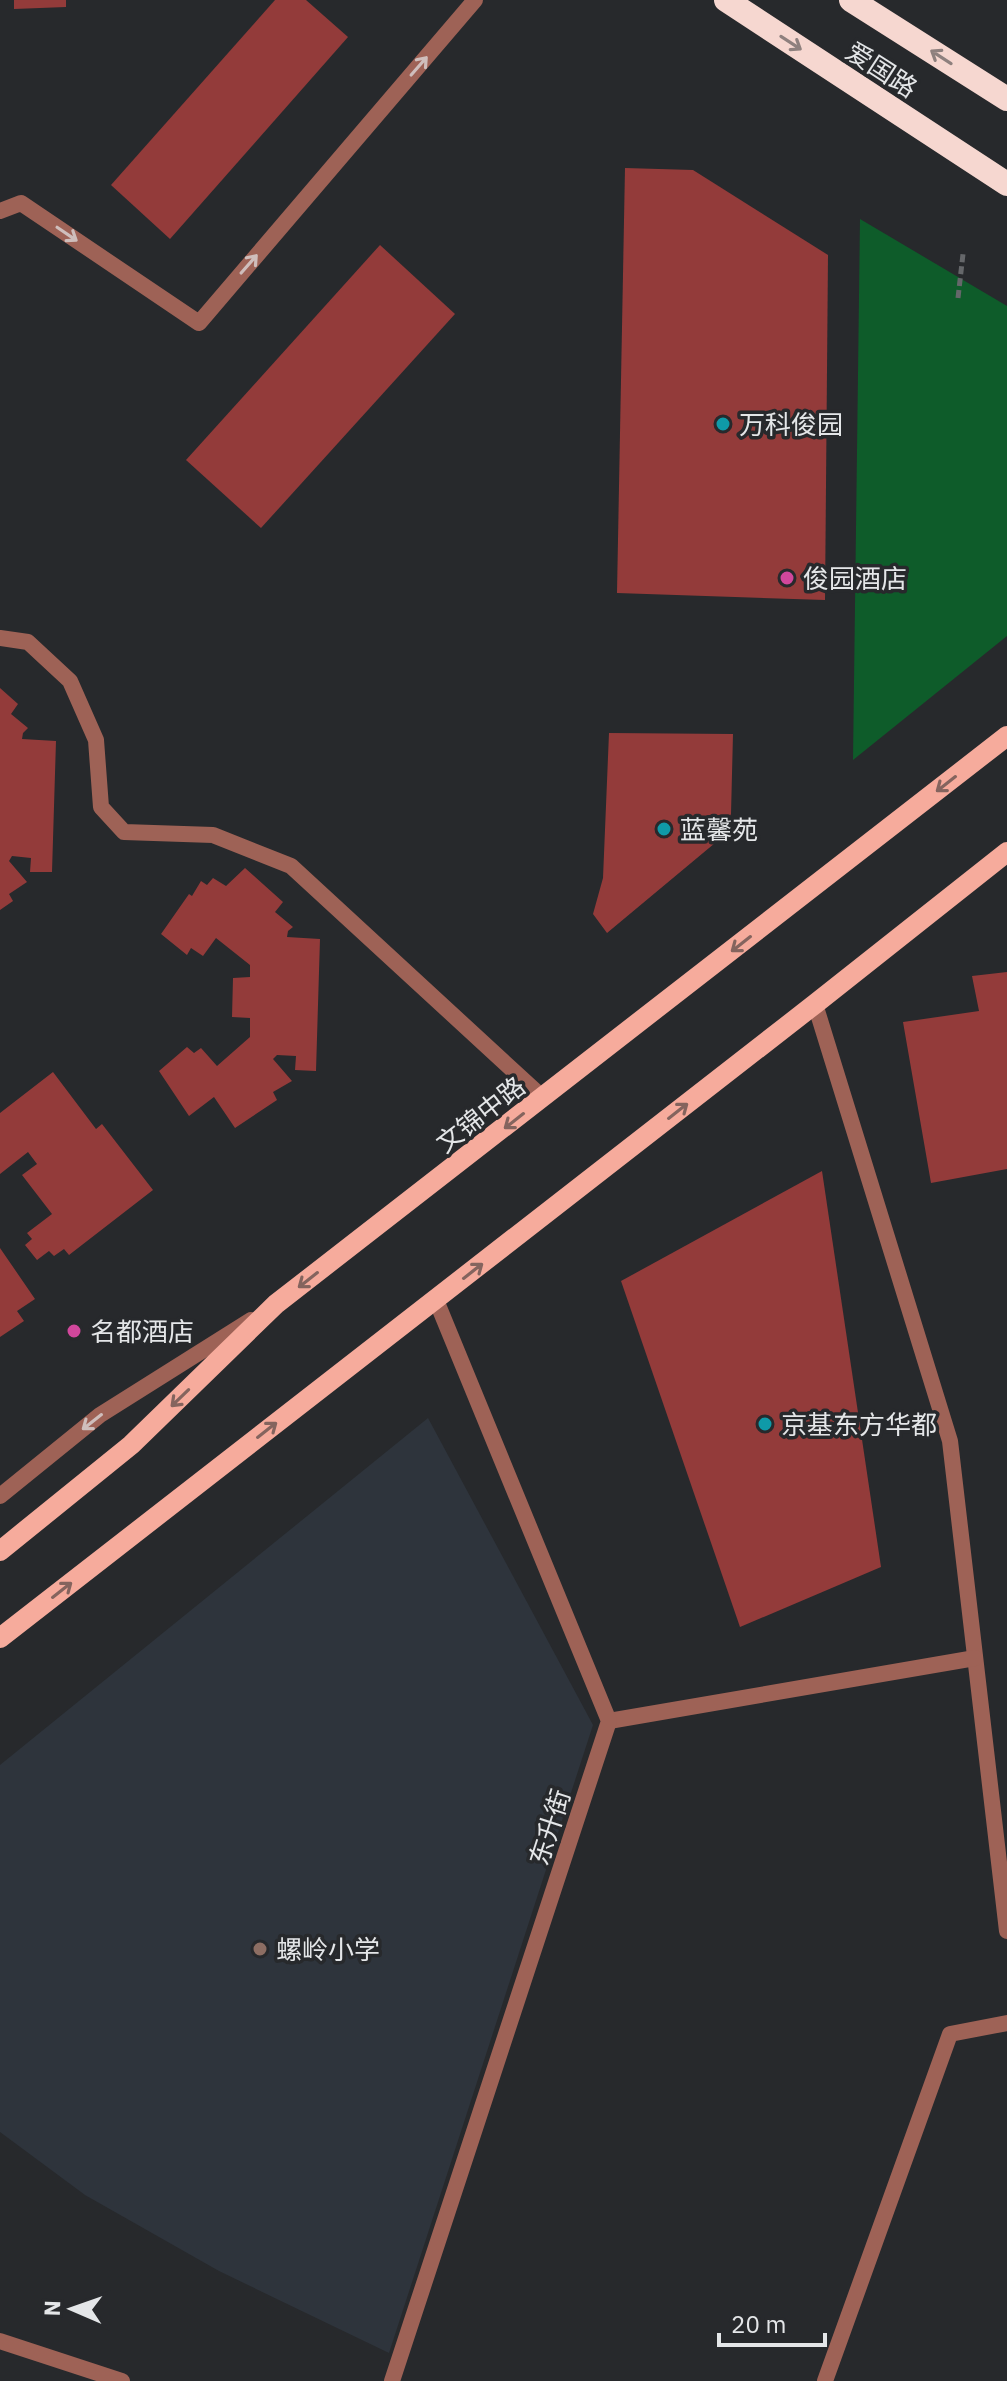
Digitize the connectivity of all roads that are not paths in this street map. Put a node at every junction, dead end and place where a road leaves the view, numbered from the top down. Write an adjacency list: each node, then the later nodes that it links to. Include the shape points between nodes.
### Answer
1 (475, 0): 6 (street, one-way to 1, via 21,203 199,323)
2 (726, 0): 5 (highway, 爱国路, one-way to 5)
3 (851, 0): 4 (highway, 爱国路, one-way to 3)
4 (1007, 99)
5 (1007, 184)
6 (0, 211)
7 (0, 638): 11 (street, via 28,642 70,681 96,740 101,807 124,832 213,835 291,866)
8 (1007, 736): 11 (main road, 文锦中路, one-way to 11)
9 (1007, 852): 10 (main road)
10 (815, 1004): 12 (main road, one-way to 10); 17 (street, via 950,1441)
11 (543, 1098): 13 (main road, 文锦中路, one-way to 13)
12 (436, 1300): 16 (main road, one-way to 12); 18 (street)
13 (276, 1304): 14 (street, one-way to 14, via 100,1415); 15 (main road, 文锦中路, one-way to 15, via 131,1445)
14 (0, 1496)
15 (0, 1551)
16 (0, 1638)
17 (975, 1658): 18 (street); 19 (street)
18 (609, 1721): 23 (street, 东升街)
19 (1007, 1931)
20 (1007, 2023): 24 (street, via 950,2034)
21 (0, 2341): 22 (street)
22 (122, 2381)
23 (392, 2381)
24 (825, 2381)

